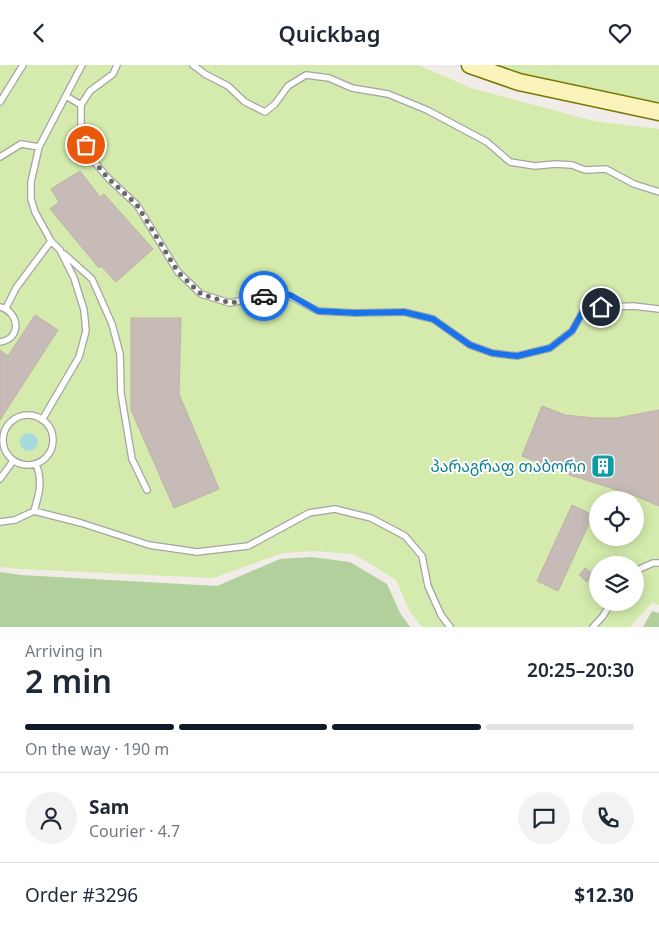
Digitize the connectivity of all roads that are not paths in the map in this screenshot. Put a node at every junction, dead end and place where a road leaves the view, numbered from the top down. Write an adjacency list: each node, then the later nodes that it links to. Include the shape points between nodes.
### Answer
1 (23, 65): 9 (lane)
2 (82, 65): 8 (lane)
3 (112, 65): 7 (lane)
4 (117, 65): 7 (lane)
5 (193, 65): 14 (lane, via 228,86 245,102 265,112 288,86 306,75 329,78 352,88 388,94 427,110 487,142 510,162 535,166 572,165 585,170 606,169 634,184)
6 (470, 65): 11 (main road, via 519,82)
7 (113, 73): 10 (lane, via 90,91)
8 (66, 96): 10 (lane); 12 (lane)
9 (0, 102)
10 (81, 105): 18 (lane, via 81,132 90,157 137,205 178,272 201,294 230,303 261,296 290,295 318,311 404,312 433,319 470,345 492,353 517,356 550,348 572,331 585,308 633,306)
11 (659, 113)
12 (39, 147): 13 (lane, via 21,144); 15 (lane, via 31,182 31,199)
13 (0, 157)
14 (659, 192)
15 (51, 241): 16 (lane); 17 (lane)
16 (60, 251): 20 (lane, via 74,278 84,310 86,331 79,357); 24 (lane, via 92,279 112,324 120,354 121,393 132,459)
17 (3, 307): 19 (lane, via 14,317 16,329 9,339)
18 (659, 309)
19 (0, 343)
20 (42, 420): 21 (lane, via 26,415 10,423 3,438 7,454); 22 (lane, via 52,433 52,448)
21 (13, 461): 22 (lane); 23 (lane)
22 (36, 464): 25 (lane, via 40,491)
23 (0, 479)
24 (147, 490)
25 (34, 511): 26 (lane, via 15,520); 30 (lane, via 149,545 197,552 248,546 309,513 335,509 371,518 405,536 422,557 428,586)
26 (0, 522)
27 (659, 563): 28 (lane)
28 (644, 567)
29 (606, 611): 31 (lane)
30 (450, 627)
31 (593, 627)

